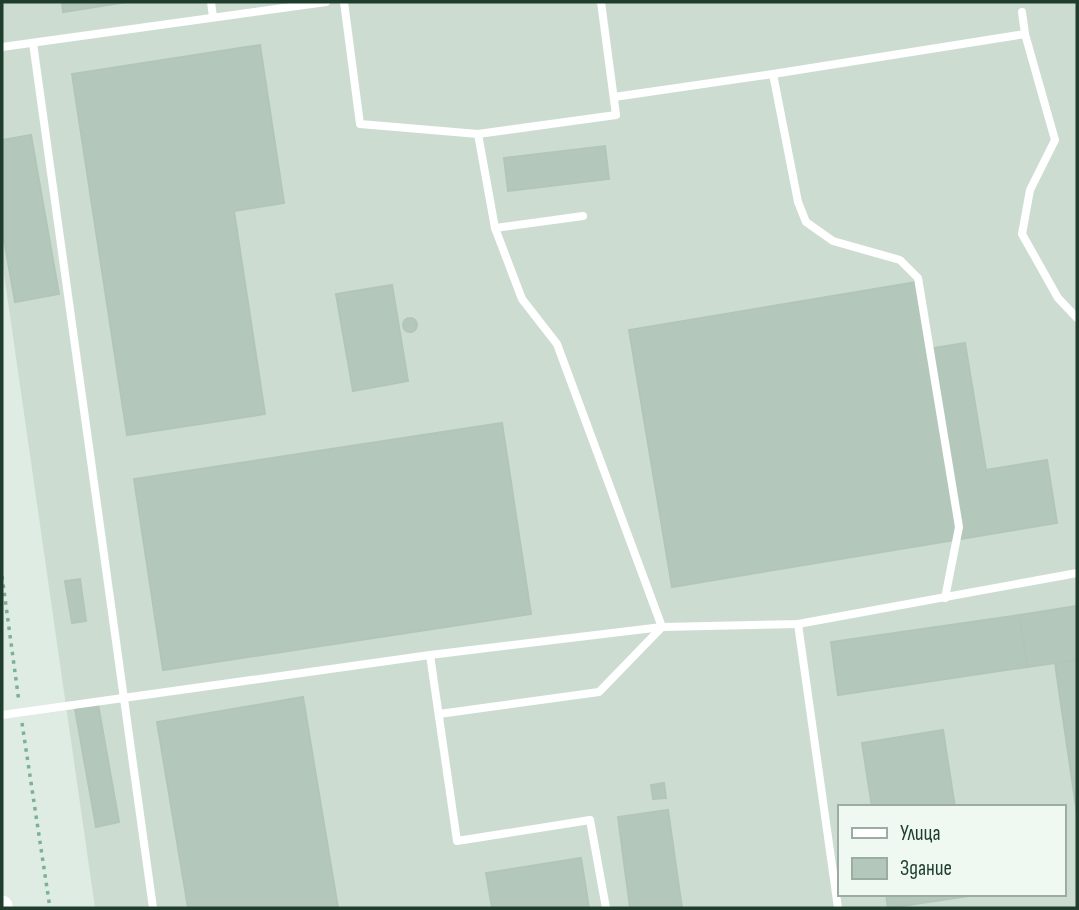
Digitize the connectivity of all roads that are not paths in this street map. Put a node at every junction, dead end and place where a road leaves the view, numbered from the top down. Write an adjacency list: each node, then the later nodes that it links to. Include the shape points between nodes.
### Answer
1 (211, 2): 6 (lane)
2 (326, 2): 6 (lane)
3 (344, 2): 12 (lane, via 360,124)
4 (601, 2): 11 (lane)
5 (1022, 12): 7 (lane)
6 (213, 17): 8 (lane)
7 (1025, 34): 10 (lane); 15 (lane, via 1055,140 1030,190 1022,234 1058,298)
8 (33, 43): 9 (lane); 21 (lane)
9 (2, 47)
10 (773, 74): 11 (lane); 17 (lane, via 797,202 806,222 833,240 900,260 918,278 958,527)
11 (614, 97): 12 (lane, via 617,115)
12 (478, 134): 14 (lane)
13 (583, 216): 14 (lane)
14 (495, 228): 19 (lane, via 522,299 557,344)
15 (1077, 318)
16 (1077, 573): 17 (lane)
17 (946, 598): 18 (lane)
18 (798, 624): 19 (lane); 26 (lane)
19 (662, 627): 20 (lane); 22 (lane, via 599,692)
20 (430, 655): 21 (lane); 22 (lane)
21 (124, 698): 23 (lane); 24 (lane)
22 (439, 714): 25 (lane, via 457,841 590,820)
23 (2, 715)
24 (153, 908)
25 (606, 908)
26 (838, 908)

